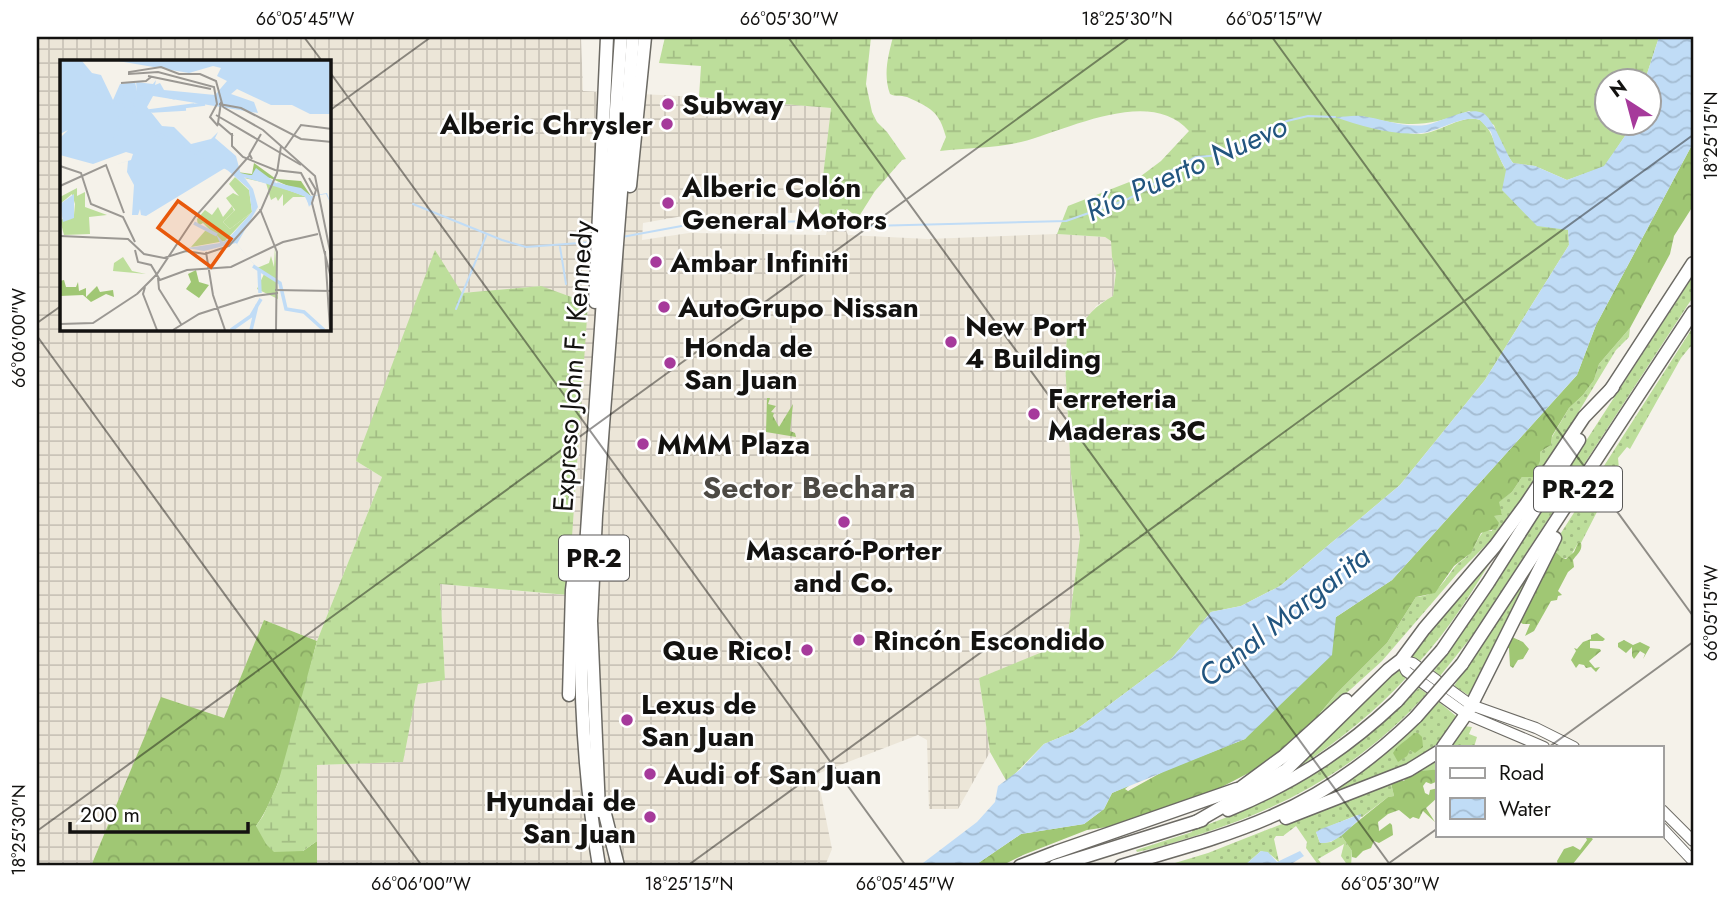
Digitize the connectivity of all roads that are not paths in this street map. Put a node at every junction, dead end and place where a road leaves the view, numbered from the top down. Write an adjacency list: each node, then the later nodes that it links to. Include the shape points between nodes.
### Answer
1 (607, 37): 6 (highway)
2 (621, 37): 6 (highway, Expreso John F. Kennedy / PR-2)
3 (633, 37): 5 (highway, Expreso John F. Kennedy / PR-2)
4 (645, 37): 5 (highway, via 629,195)
5 (621, 205): 6 (highway, Expreso John F. Kennedy / PR-2)
6 (609, 225): 7 (highway, Expreso John F. Kennedy / PR-2)
7 (607, 252): 13 (highway, Expreso John F. Kennedy / PR-2); 23 (highway, Expreso John F. Kennedy / PR-2, via 591,621)
8 (1693, 263): 10 (highway, PR-22)
9 (1693, 312): 11 (highway, PR-22)
10 (1613, 387): 12 (highway, via 1584,417); 25 (highway, PR-22, bridge, via 1442,650 1397,701 1320,764 1264,795)
11 (1598, 459): 16 (highway, via 1591,481 1549,547); 27 (highway, PR-22, bridge, via 1462,664 1416,717 1365,762 1318,793 1270,818)
12 (1527, 504): 14 (highway); 22 (highway, via 1391,658 1283,756)
13 (586, 525): 15 (highway, via 576,553 572,590); 30 (highway, Expreso John F. Kennedy / PR-2, via 580,694)
14 (1401, 660): 16 (main road, via 1406,671); 17 (highway)
15 (569, 695)
16 (1468, 710): 18 (highway); 19 (main road); 20 (main road, via 1536,728)
17 (1345, 712): 22 (highway, via 1282,765); 25 (highway, via 1286,769)
18 (1444, 746)
19 (1542, 746)
20 (1572, 746)
21 (1436, 753): 27 (highway, via 1409,770 1272,824 1238,836)
22 (1239, 789): 33 (highway)
23 (598, 805): 31 (highway, Expreso John F. Kennedy / PR-2); 32 (highway, via 606,814)
24 (1664, 812): 28 (main road)
25 (1196, 822): 34 (highway, PR-22)
26 (1664, 830): 29 (main road)
27 (1201, 841): 35 (highway, PR-22)
28 (1693, 841)
29 (1693, 861)
30 (599, 866)
31 (608, 866)
32 (618, 866)
33 (1020, 866)
34 (1055, 866)
35 (1121, 866)

